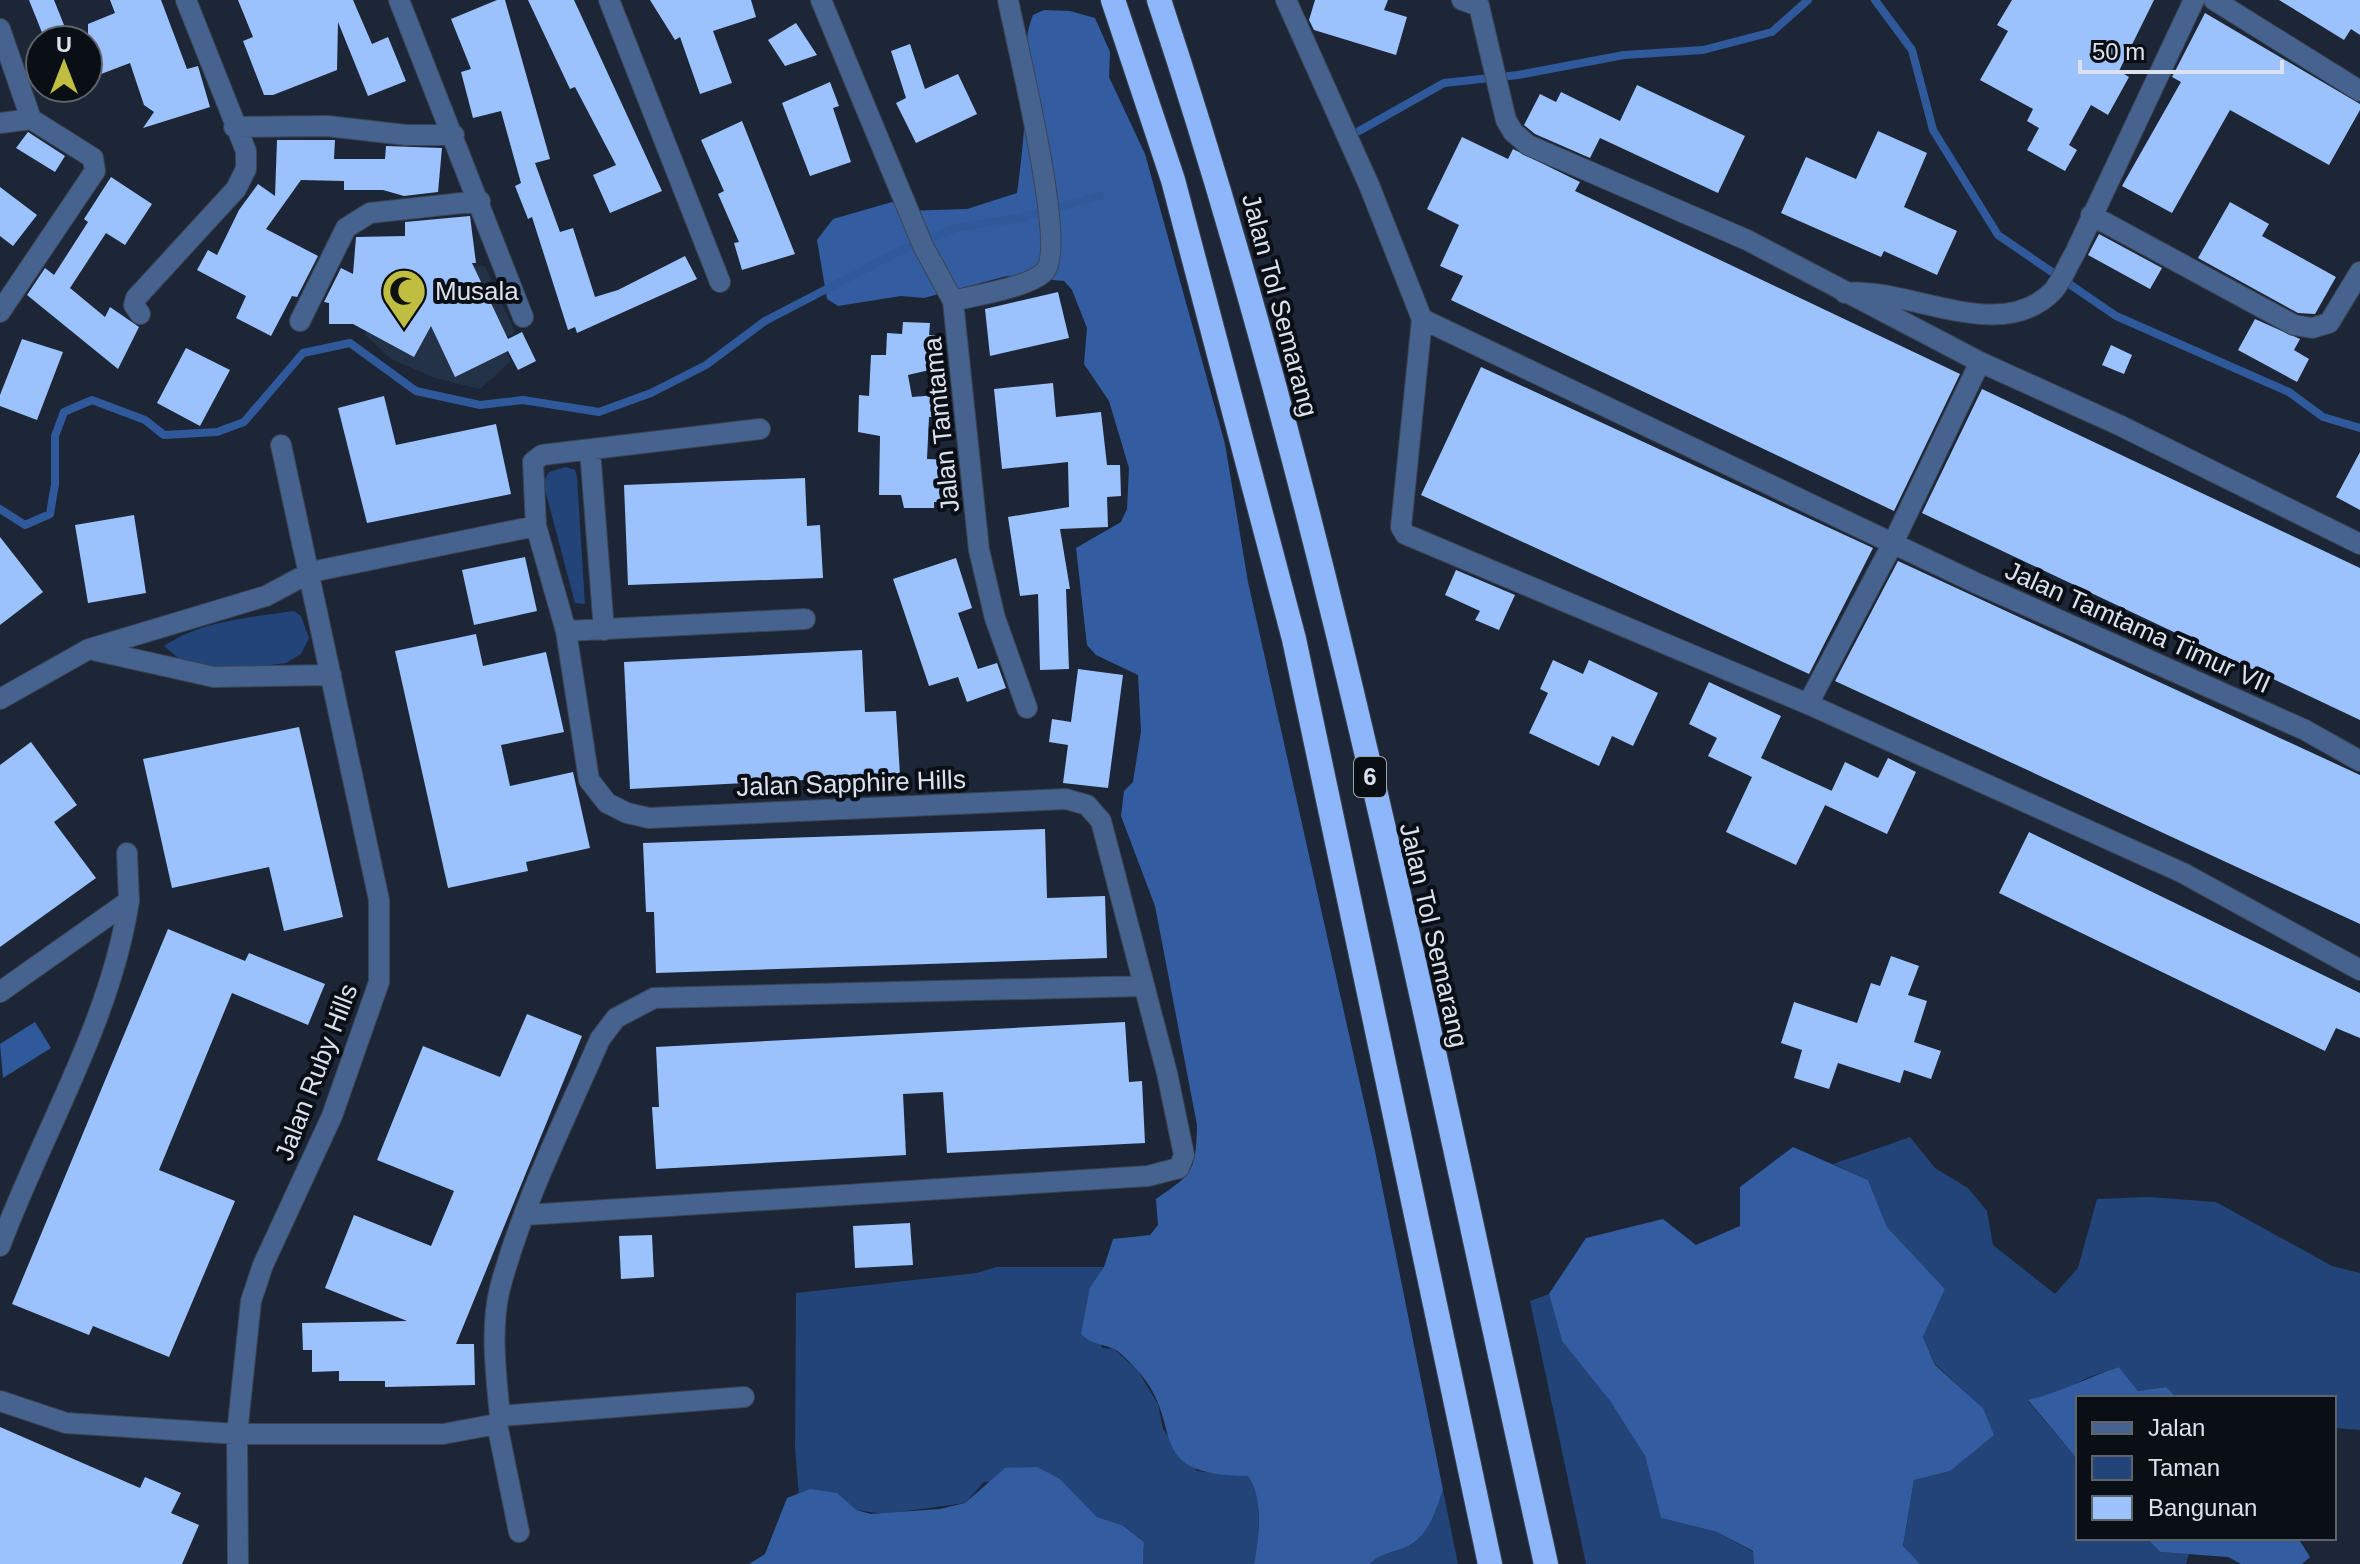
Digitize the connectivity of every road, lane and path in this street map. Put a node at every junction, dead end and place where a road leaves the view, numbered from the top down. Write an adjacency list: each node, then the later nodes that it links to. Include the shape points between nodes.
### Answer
1 (186, 0): 16 (street)
2 (399, 0): 17 (street)
3 (609, 0): 21 (street)
4 (821, 0): 23 (street, via 922,243)
5 (1008, 0): 23 (street, Jalan Tamtama, via 1049,209 1049,267 1037,279)
6 (1113, 0): 60 (highway, 6, via 1173,180 1294,639)
7 (1159, 0): 61 (highway, Jalan Tol Semarang / 6, via 1214,167 1337,629)
8 (1286, 0): 27 (street)
9 (2194, 0): 19 (street)
10 (2214, 0): 13 (street)
11 (1474, 2): 22 (street, via 1513,132 1528,145 1747,240)
12 (0, 29): 14 (street)
13 (2360, 91)
14 (31, 119): 15 (street); 24 (street, via 93,158 96,168)
15 (0, 123)
16 (234, 127): 17 (street, via 327,126); 25 (street, via 246,151 242,180 136,298)
17 (454, 135): 18 (street)
18 (480, 201): 26 (street); 28 (street, via 370,213 354,220)
19 (2091, 215): 20 (street, via 2294,325 2312,328 2329,323); 22 (street, via 2052,292 2027,309 1968,314 1882,292)
20 (2360, 272)
21 (720, 282)
22 (1845, 293): 29 (street)
23 (953, 301): 44 (street, Jalan Tamtama, via 979,550 995,618)
24 (0, 312)
25 (140, 314)
26 (523, 317)
27 (1422, 319): 34 (street, Jalan Tamtama Timur VII); 43 (street, via 1401,527 1405,534)
28 (300, 321)
29 (1980, 362): 34 (street); 35 (street)
30 (760, 429): 32 (street, Jalan Sapphire Hills)
31 (281, 445): 36 (street, Jalan Ruby Hills)
32 (590, 450): 33 (street, Jalan Sapphire Hills, via 536,458 531,467); 38 (street)
33 (536, 526): 36 (street); 39 (street, Jalan Sapphire Hills)
34 (1894, 541): 43 (street); 45 (street, Jalan Tamtama Timur VII, via 2305,730)
35 (2360, 544)
36 (311, 572): 40 (street, via 266,596); 41 (street, Jalan Ruby Hills)
37 (805, 619): 38 (street)
38 (604, 630): 39 (street)
39 (566, 631): 49 (street, Jalan Sapphire Hills, via 589,780 607,803 649,818 1066,799 1087,805 1101,821)
40 (89, 649): 41 (street, via 214,677); 42 (street)
41 (331, 675): 57 (street, Jalan Ruby Hills, via 379,900 379,982 332,1116 255,1289)
42 (0, 699)
43 (1808, 704): 48 (street, via 2183,873)
44 (1027, 708)
45 (2360, 761)
46 (127, 853): 47 (street)
47 (129, 901): 50 (street); 51 (street, via 108,983 75,1072)
48 (2360, 970)
49 (1144, 986): 52 (street, via 654,998 616,1018 600,1039); 52 (street, Jalan Sapphire Hills, via 1184,1155 1179,1168 1167,1173)
50 (0, 992)
51 (8, 1199): 53 (street)
52 (525, 1215): 56 (street, via 500,1290)
53 (0, 1246)
54 (744, 1397): 56 (street)
55 (0, 1401): 57 (street, via 66,1423)
56 (498, 1420): 57 (street, via 443,1434); 58 (street)
57 (237, 1434): 59 (street, Jalan Ruby Hills)
58 (519, 1532)
59 (238, 1564)
60 (1490, 1564)
61 (1546, 1564)

